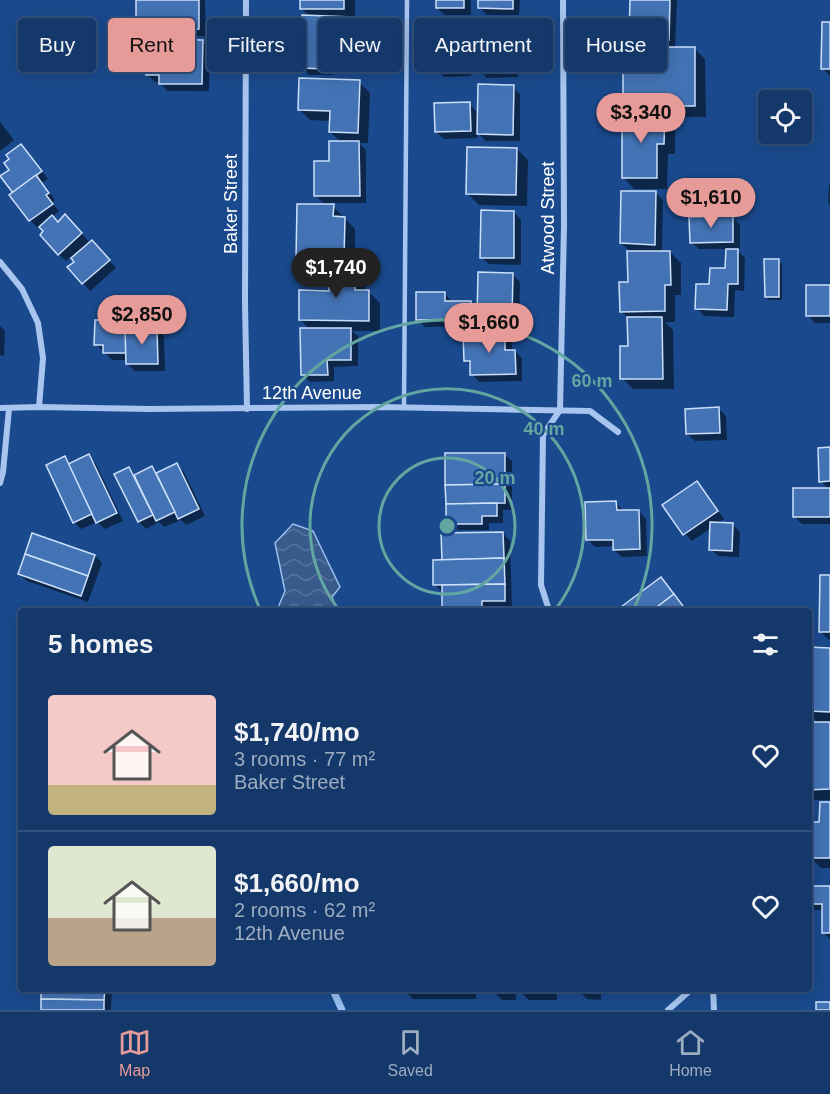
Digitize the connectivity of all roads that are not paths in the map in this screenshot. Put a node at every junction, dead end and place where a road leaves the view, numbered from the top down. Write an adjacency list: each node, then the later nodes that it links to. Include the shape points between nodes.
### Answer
1 (246, 0): 9 (street, Baker Street)
2 (407, 0): 7 (lane)
3 (563, 0): 10 (street, Atwood Street)
4 (0, 262): 5 (street, via 22,289 38,324 43,358)
5 (39, 407): 8 (street, 12th Avenue); 9 (street, 12th Avenue)
6 (0, 408): 8 (street, 12th Avenue)
7 (404, 408): 9 (street, 12th Avenue); 10 (street, 12th Avenue)
8 (9, 409): 12 (street)
9 (247, 409)
10 (560, 410): 11 (street, 12th Avenue, via 590,411); 13 (street, via 543,435 541,585)
11 (618, 432)
12 (0, 483)
13 (548, 608)
14 (690, 992): 16 (street)
15 (713, 992): 17 (street)
16 (668, 1010)
17 (714, 1010)

